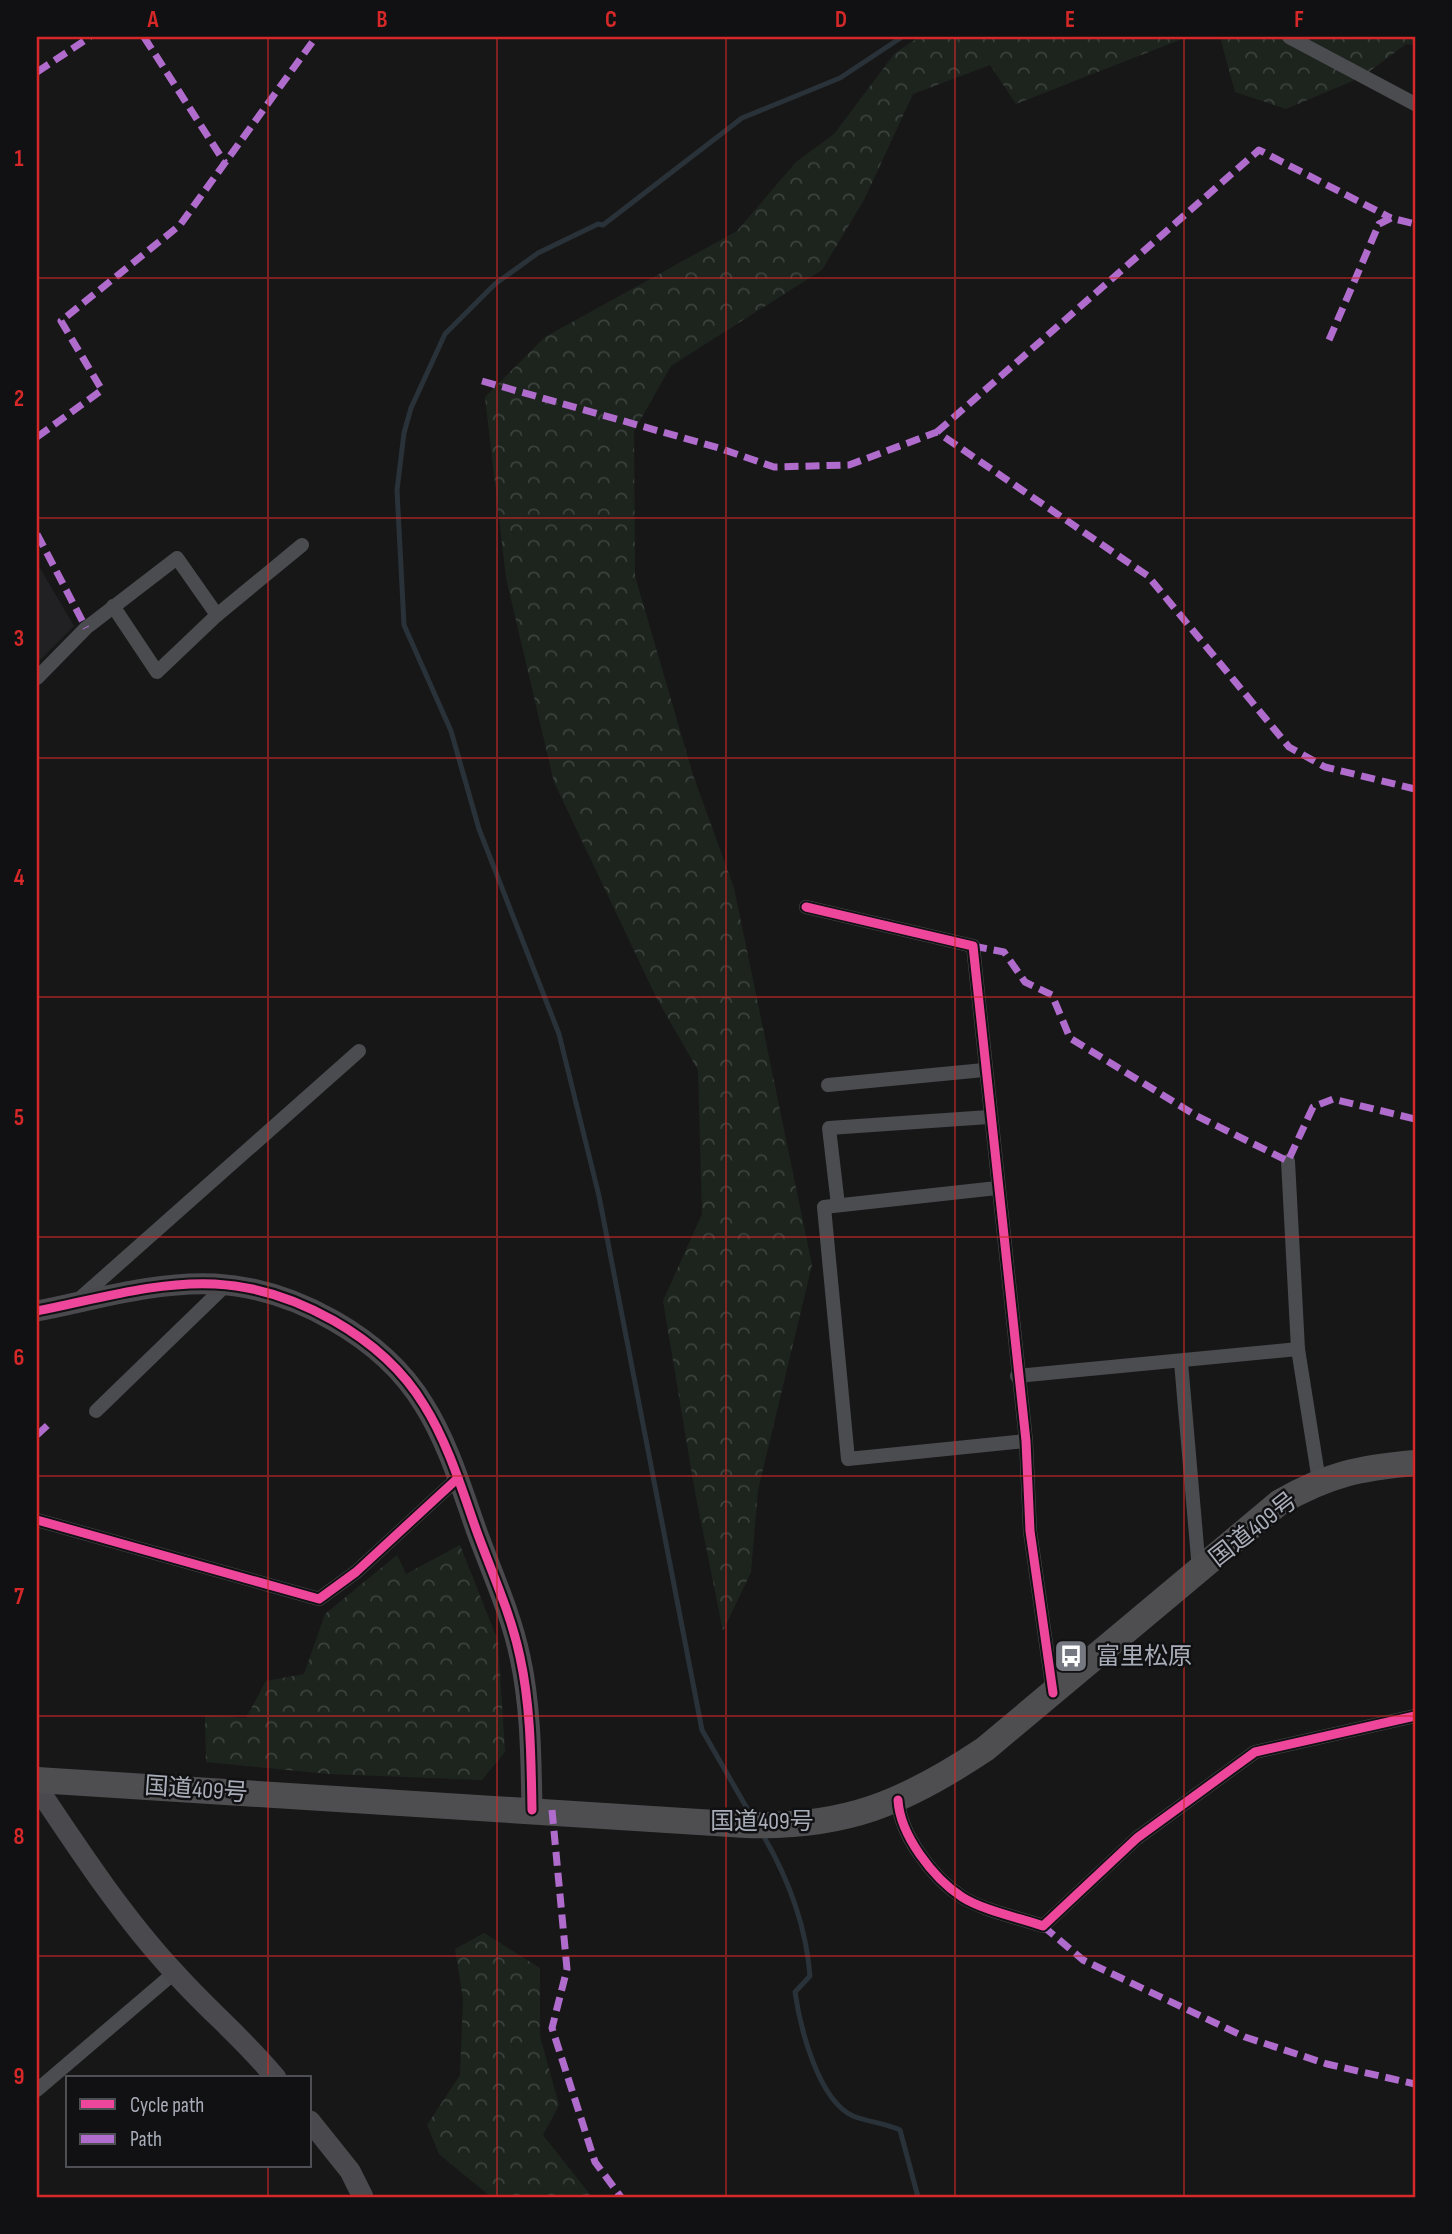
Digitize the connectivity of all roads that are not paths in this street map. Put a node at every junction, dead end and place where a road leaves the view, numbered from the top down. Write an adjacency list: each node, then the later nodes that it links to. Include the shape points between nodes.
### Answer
1 (1289, 37): 2 (street)
2 (1415, 104)
3 (302, 545): 5 (street)
4 (113, 606): 5 (street, via 177,558); 5 (street, via 157,672); 6 (street)
5 (217, 615)
6 (37, 678)
7 (806, 907): 9 (street, via 973,946)
8 (359, 1051): 16 (street)
9 (984, 1070): 10 (street); 11 (street)
10 (828, 1085)
11 (989, 1117): 13 (street); 14 (street, via 829,1128)
12 (1287, 1161): 18 (street)
13 (997, 1188): 14 (street); 20 (street)
14 (838, 1205): 22 (street, via 824,1207 848,1459)
15 (225, 1286): 16 (street, via 166,1287); 21 (street); 24 (street, via 269,1294 355,1333 391,1364 424,1404)
16 (75, 1304): 17 (street)
17 (37, 1311)
18 (1298, 1349): 19 (street); 25 (street)
19 (1181, 1362): 20 (street); 27 (street)
20 (1017, 1376): 22 (street)
21 (96, 1411)
22 (1026, 1441): 28 (street, via 1030,1531)
23 (1415, 1463): 25 (highway, 国道409号, via 1369,1467)
24 (458, 1478): 26 (street, via 356,1572 319,1599); 33 (street, via 520,1656 531,1752)
25 (1319, 1480): 27 (highway, 国道409号, via 1280,1502)
26 (37, 1520)
27 (1199, 1570): 28 (highway, 国道409号)
28 (1053, 1693): 32 (highway, 国道409号, via 985,1749 936,1782)
29 (1415, 1716): 32 (street, via 1255,1752 1137,1838 1043,1926 962,1897 924,1861 903,1823)
30 (37, 1780): 33 (highway, 国道409号)
31 (37, 1787): 34 (street)
32 (898, 1800): 33 (highway, 国道409号, via 866,1812 788,1826)
33 (532, 1810)
34 (174, 1973): 35 (street); 36 (street)
35 (274, 2076)
36 (37, 2090)
37 (312, 2124): 38 (street)
38 (363, 2197)

